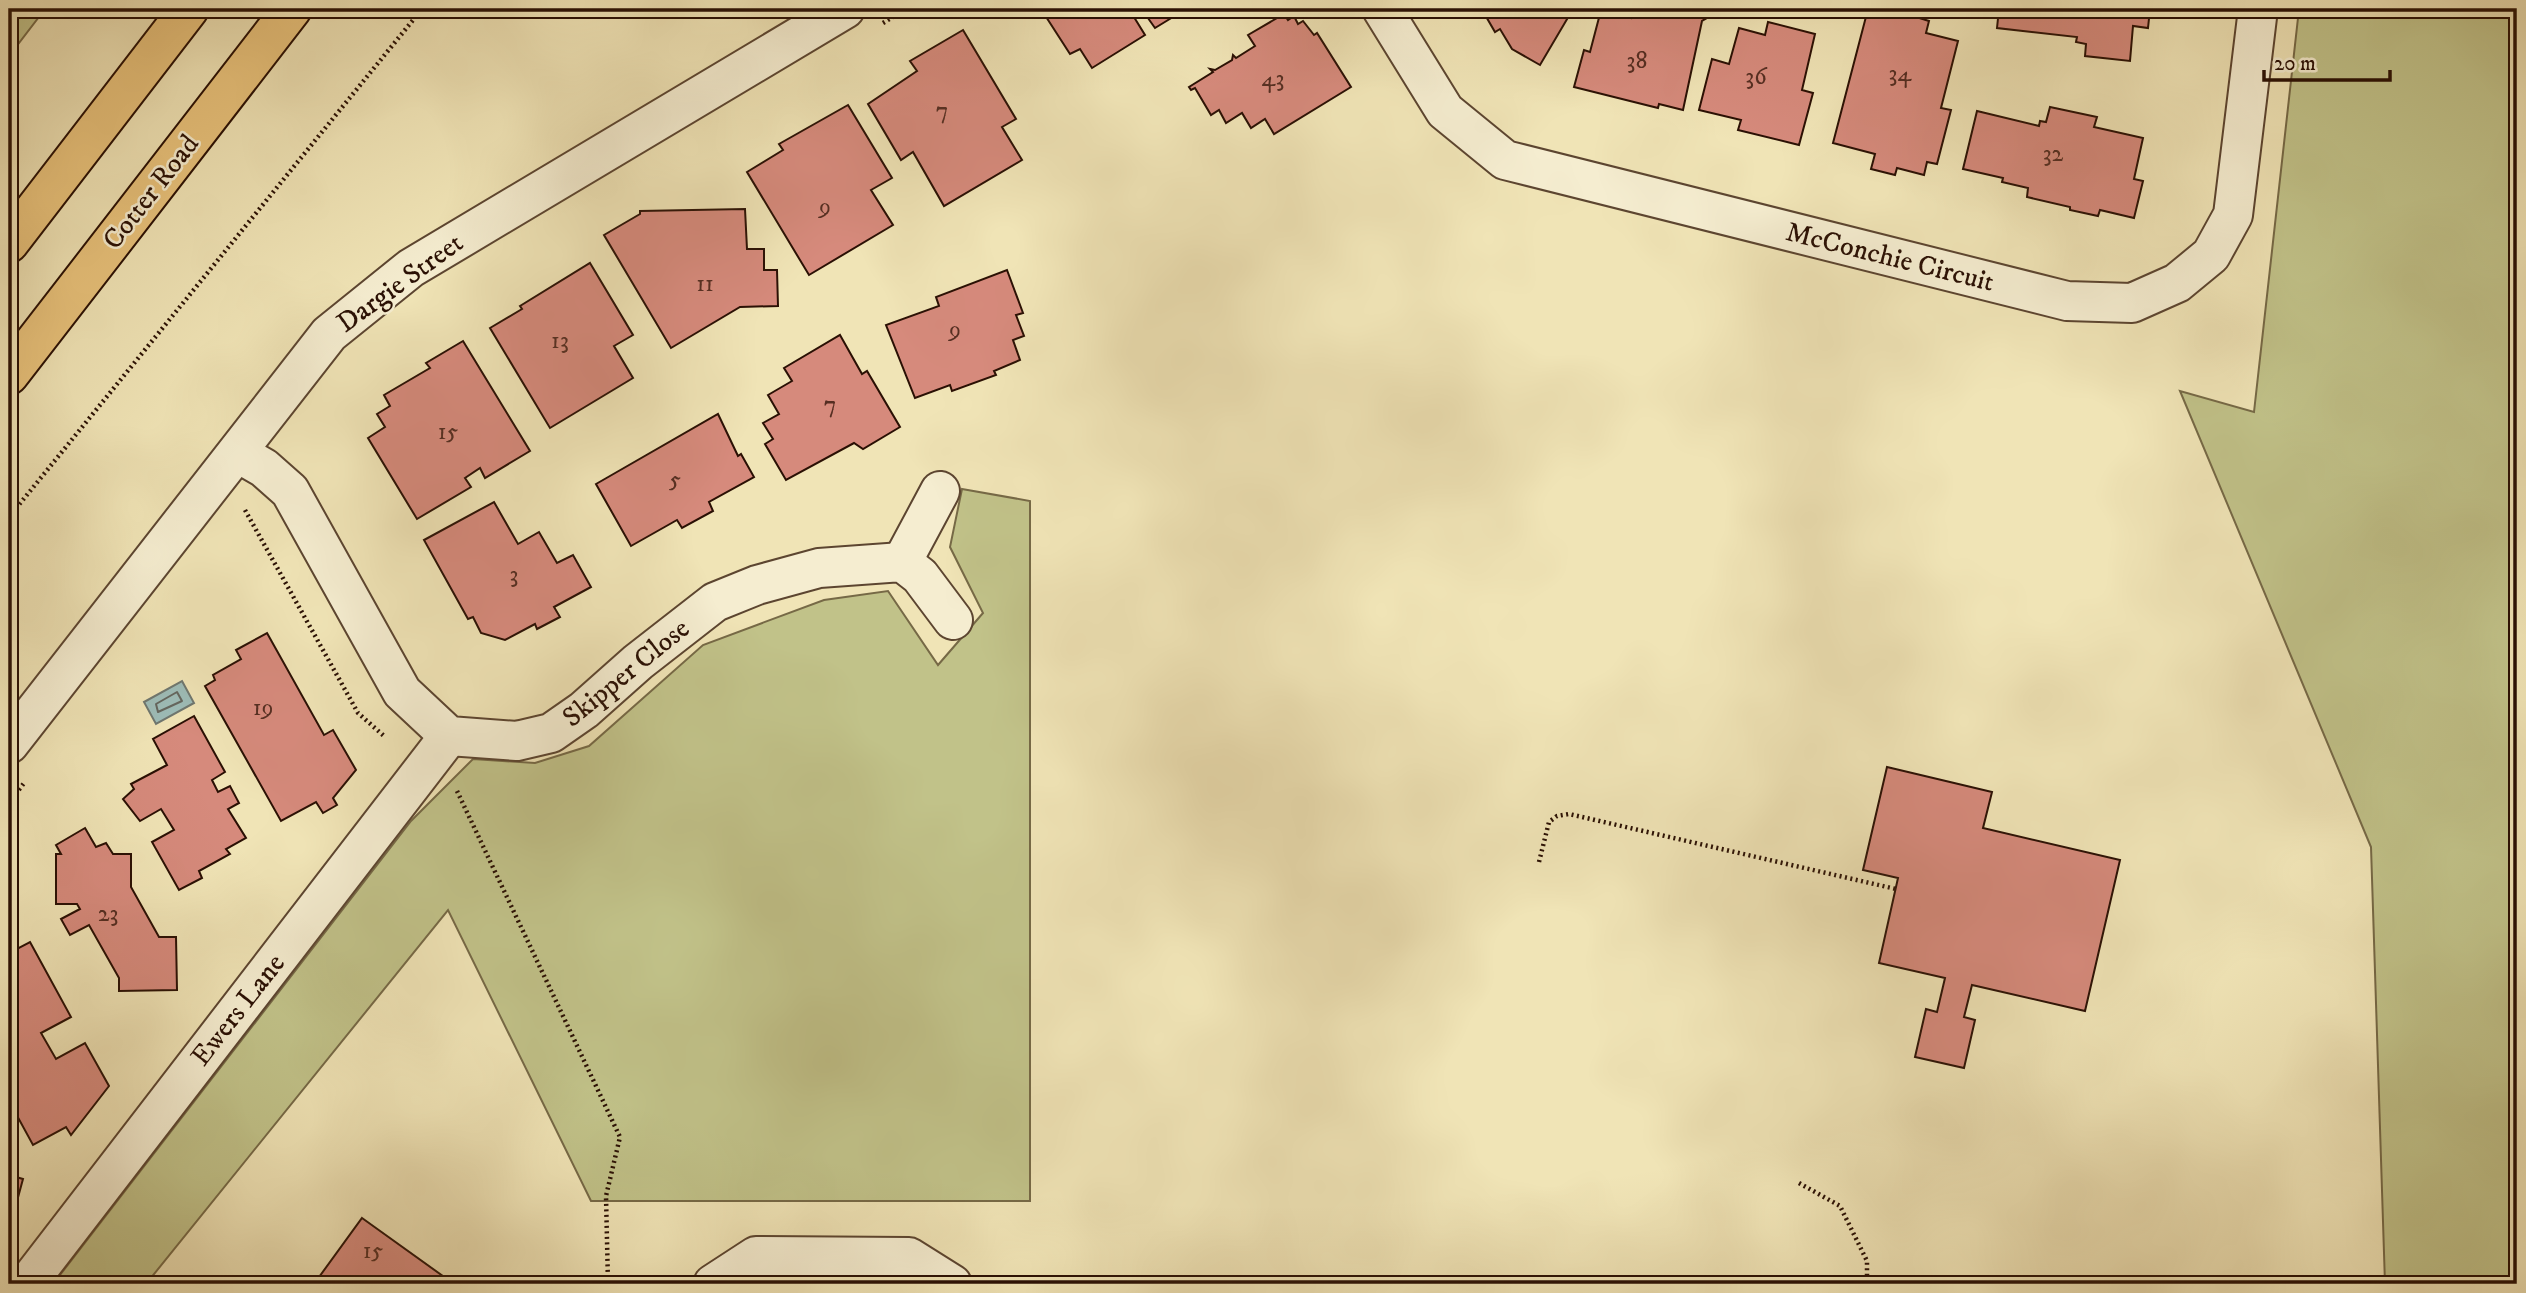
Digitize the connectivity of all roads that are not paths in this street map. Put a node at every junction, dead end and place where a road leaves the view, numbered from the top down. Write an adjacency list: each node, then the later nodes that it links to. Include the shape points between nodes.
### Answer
1 (189, 9): 6 (main road)
2 (292, 9): 7 (main road, Cotter Road)
3 (1382, 9): 4 (street, McConchie Circuit, via 1445,111 1505,160 2067,301 2132,303 2177,283 2211,255 2233,215)
4 (2258, 9)
5 (858, 20): 8 (street, Dargie Street, via 411,268 329,334)
6 (9, 243)
7 (9, 375)
8 (251, 461): 12 (street, via 290,491 402,692); 13 (street, Dargie Street)
9 (940, 491): 10 (street)
10 (902, 562): 11 (street, via 920,576); 12 (street, Skipper Close, via 819,568 757,585 715,603 551,733 517,741)
11 (953, 620)
12 (449, 736): 14 (street, Ewers Lane)
13 (9, 744)
14 (27, 1284)
15 (713, 1284): 16 (street, via 756,1256 909,1257)
16 (952, 1284)

